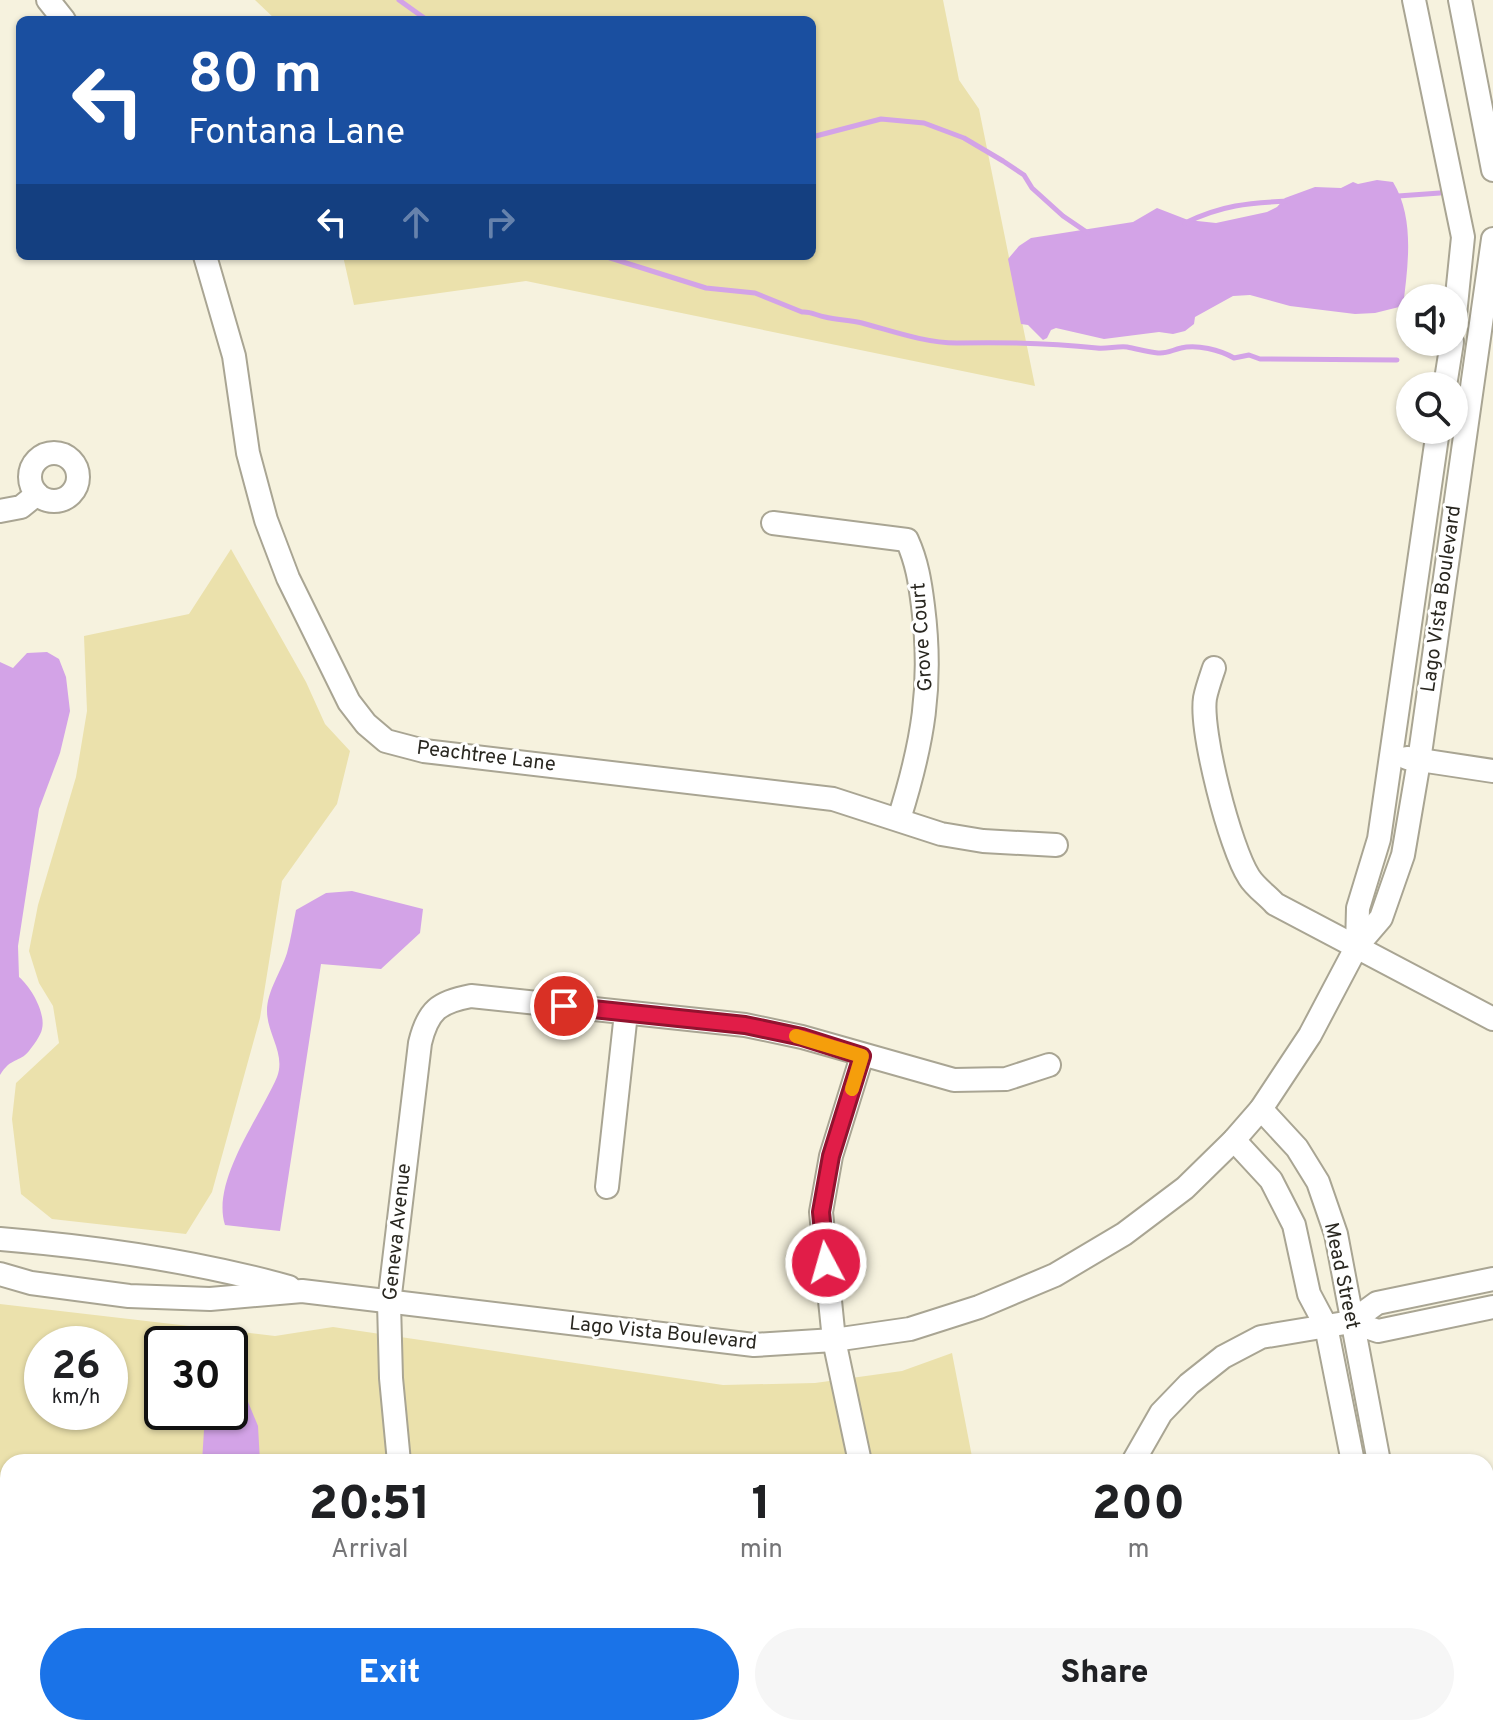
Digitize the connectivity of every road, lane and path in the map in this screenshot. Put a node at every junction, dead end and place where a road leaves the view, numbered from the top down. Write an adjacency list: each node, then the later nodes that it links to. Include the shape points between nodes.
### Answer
1 (48, 0): 4 (street)
2 (1414, 0): 6 (street)
3 (1460, 0): 5 (street)
4 (61, 16)
5 (1493, 170)
6 (1463, 237): 7 (street); 9 (street)
7 (1493, 239): 16 (street, Lago Vista Boulevard)
8 (206, 260): 18 (street, Peachtree Lane, via 234,356 248,453 266,520 288,578 349,702 386,741 424,751 833,799)
9 (1458, 284)
10 (1436, 444): 15 (street, Lago Vista Boulevard)
11 (37, 494): 12 (street, via 21,507)
12 (0, 511)
13 (773, 523): 18 (street, Grove Court, via 907,540 917,562 927,639 927,700 917,763)
14 (1214, 668): 20 (street, via 1205,699 1207,731 1224,815 1249,879 1275,904)
15 (1390, 754): 16 (street); 20 (street, Lago Vista Boulevard, via 1379,839 1358,908)
16 (1419, 761): 17 (street); 20 (street, Lago Vista Boulevard, via 1403,855 1381,918)
17 (1493, 771)
18 (899, 819): 19 (street, Peachtree Lane, via 983,841)
19 (1056, 845)
20 (1357, 946): 22 (street); 25 (street, Lago Vista Boulevard, via 1310,1035)
21 (626, 1013): 23 (street, via 745,1025); 27 (street); 32 (street, Geneva Avenue, via 471,996 451,1000 425,1022)
22 (1493, 1019)
23 (862, 1056): 24 (street, via 954,1080 1006,1079); 36 (street, via 831,1156 821,1212)
24 (1049, 1065)
25 (1261, 1109): 26 (street, Lago Vista Boulevard); 34 (street, Mead Street, via 1297,1148 1318,1182 1336,1234)
26 (1234, 1140): 35 (street, Mead Street, via 1271,1180 1294,1225 1309,1294); 36 (street, Lago Vista Boulevard, via 1185,1188 1124,1234 1055,1275 910,1329)
27 (607, 1187)
28 (0, 1239): 31 (street, via 157,1258)
29 (0, 1274): 31 (street, Lago Vista Boulevard, via 129,1296 210,1299)
30 (1493, 1279): 34 (street, via 1377,1303)
31 (302, 1291): 32 (street, Lago Vista Boulevard)
32 (389, 1303): 36 (street, Lago Vista Boulevard, via 754,1345); 37 (street, Geneva Avenue)
33 (1493, 1307): 34 (street, via 1378,1331)
34 (1351, 1322): 35 (street); 41 (street, Mead Street)
35 (1326, 1326): 39 (street, via 1261,1337 1223,1357 1161,1413); 40 (street, Mead Street)
36 (834, 1340): 38 (street)
37 (398, 1454)
38 (858, 1454)
39 (1138, 1454)
40 (1351, 1454)
41 (1377, 1454)

